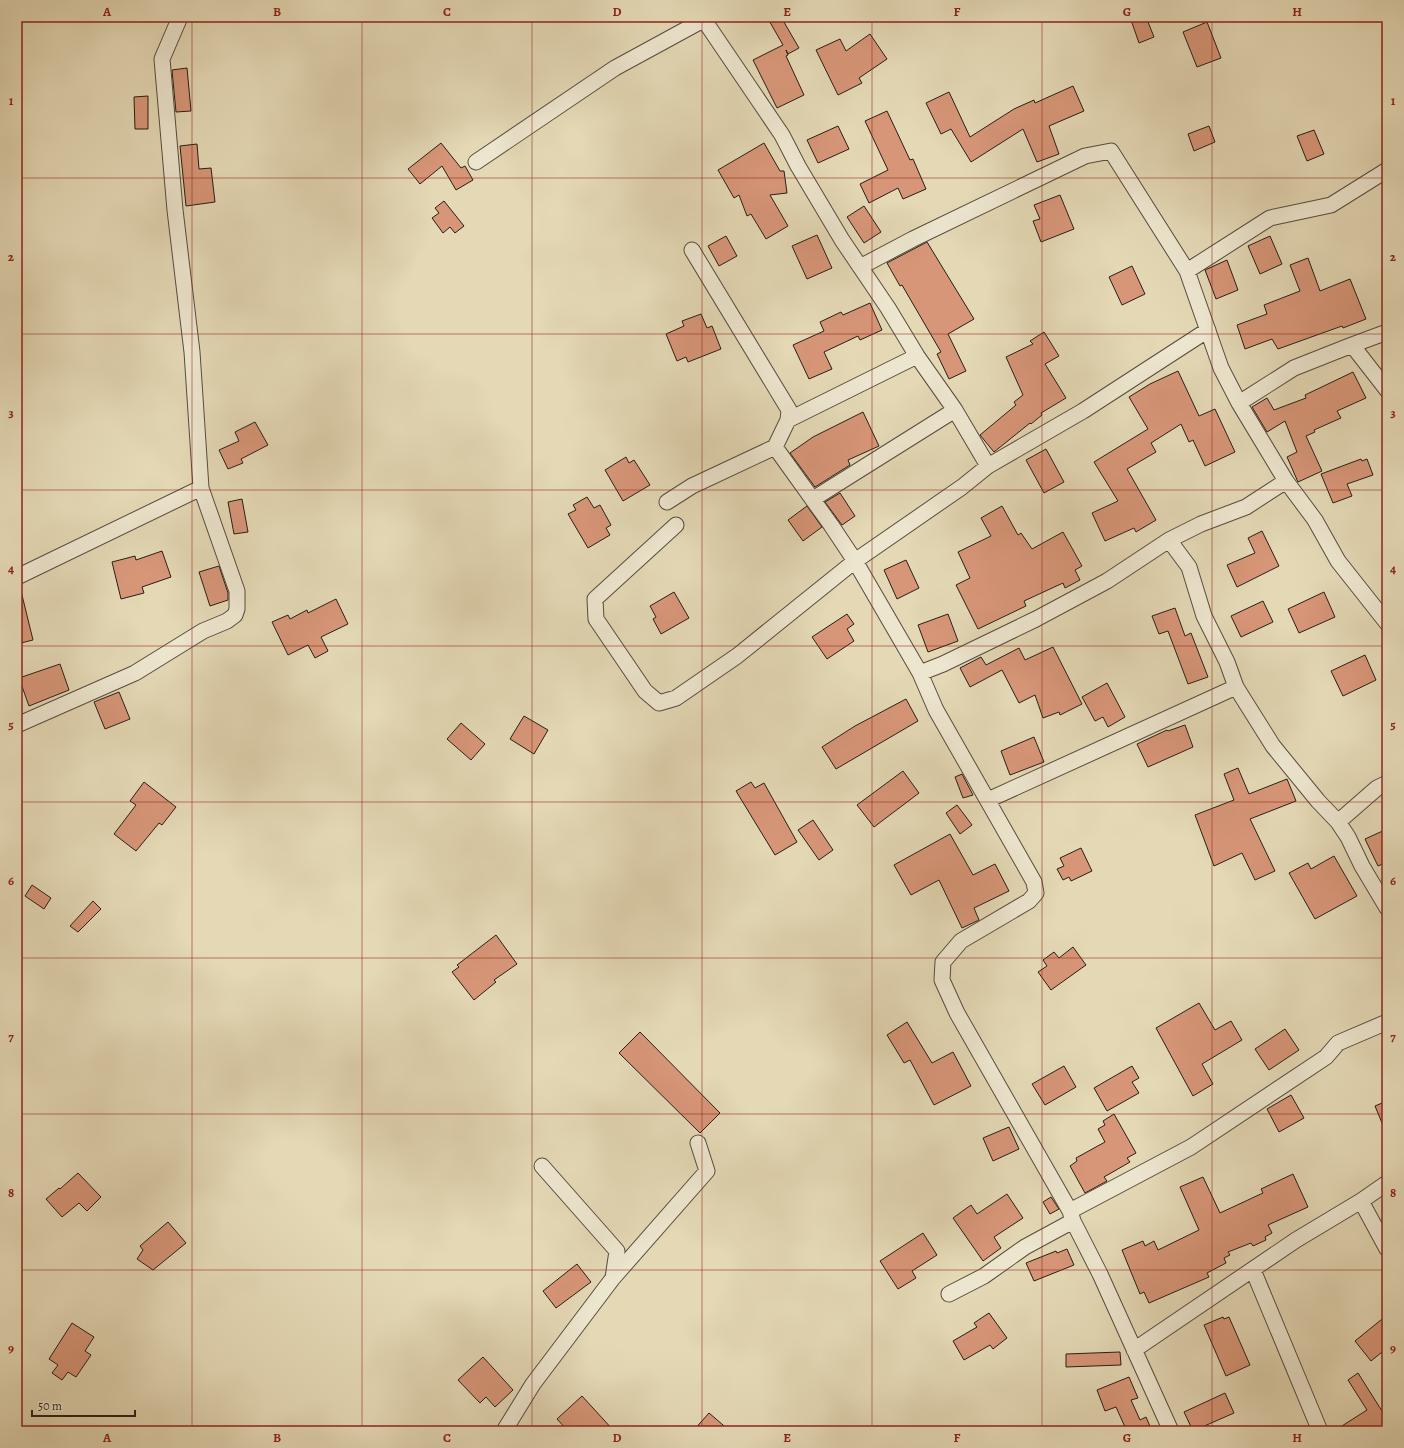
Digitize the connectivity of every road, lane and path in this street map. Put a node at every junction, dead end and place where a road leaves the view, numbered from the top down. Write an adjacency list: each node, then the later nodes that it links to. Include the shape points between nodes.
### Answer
1 (180, 17): 19 (street, via 162,59 192,352)
2 (704, 18): 3 (street, via 615,68); 6 (street, via 782,135)
3 (476, 162)
4 (1387, 170): 7 (street, via 1331,205 1270,218)
5 (692, 250): 15 (street, via 789,410)
6 (860, 267): 7 (street, via 1085,156 1111,151); 11 (street)
7 (1187, 271): 8 (street)
8 (1208, 330): 13 (street, via 1221,368); 17 (street, via 1083,411)
9 (1387, 332): 10 (street)
10 (1352, 345): 12 (street); 13 (street, via 1294,368)
11 (917, 356): 14 (street); 15 (street)
12 (1387, 390)
13 (1239, 403): 18 (street)
14 (955, 410): 17 (street); 20 (street)
15 (788, 420): 16 (street)
16 (775, 447): 20 (street); 21 (street, via 692,486)
17 (988, 466): 24 (street)
18 (1286, 481): 23 (street, via 1246,506); 26 (street, via 1315,520 1338,561)
19 (201, 488): 25 (street); 29 (street, via 237,591 235,615 135,673)
20 (813, 499): 24 (street)
21 (667, 502)
22 (676, 525): 24 (street, via 595,599 596,620 645,691 659,703 676,698 737,656)
23 (1169, 540): 27 (street, via 1106,581 1062,605); 28 (street, via 1189,567 1204,616 1227,662)
24 (855, 562): 27 (street)
25 (17, 577)
26 (1387, 623)
27 (920, 673): 31 (street, via 936,710)
28 (1236, 687): 31 (street); 32 (street, via 1273,746)
29 (17, 725)
30 (1387, 783): 32 (street, via 1377,788)
31 (988, 800): 39 (street, via 1034,882 1036,893 1029,901 961,941 943,962 942,980 957,1012)
32 (1338, 822): 33 (street)
33 (1387, 908)
34 (1387, 1022): 39 (street, via 1338,1043 1326,1057 1191,1148)
35 (698, 1143): 42 (street, via 707,1171)
36 (542, 1166): 42 (street, via 617,1250)
37 (1387, 1183): 38 (street)
38 (1361, 1201): 40 (street); 41 (street, via 1296,1240)
39 (1071, 1216): 43 (street, via 990,1273); 44 (street)
40 (1387, 1249)
41 (1253, 1270): 44 (street); 47 (street)
42 (613, 1278): 45 (street, via 538,1378)
43 (949, 1294)
44 (1134, 1350): 46 (street)
45 (504, 1431)
46 (1171, 1431)
47 (1320, 1431)

